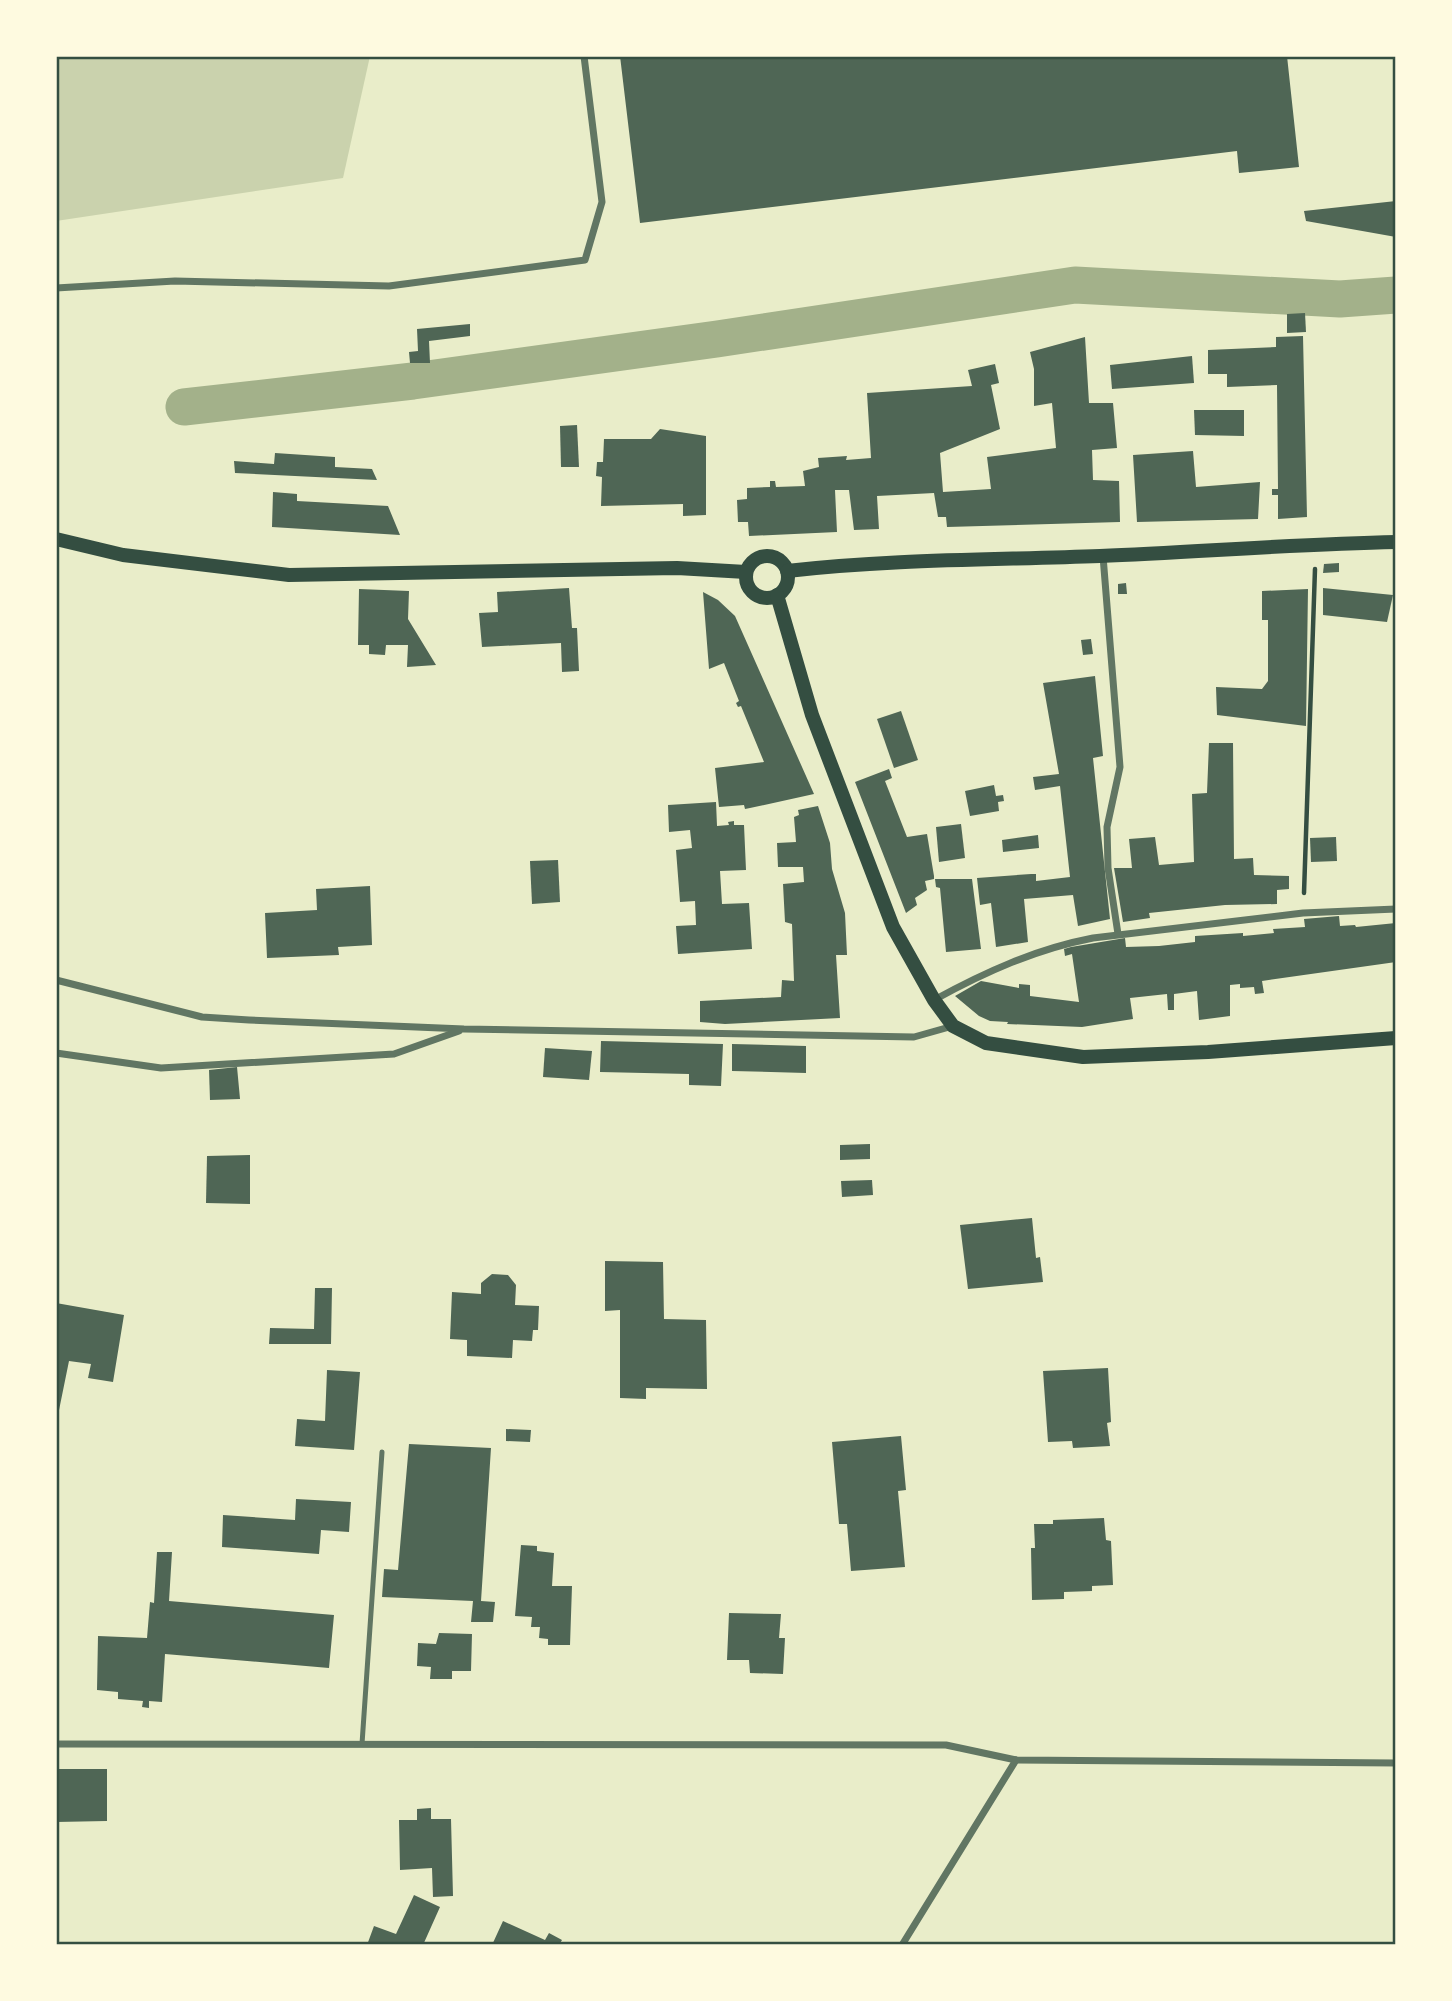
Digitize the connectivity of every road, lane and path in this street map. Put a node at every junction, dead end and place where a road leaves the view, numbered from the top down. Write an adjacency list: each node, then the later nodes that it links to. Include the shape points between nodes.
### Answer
1 (584, 56): 2 (street, via 602,202 585,260 389,286 175,281)
2 (56, 288)
3 (56, 539): 7 (main road, via 123,555 289,575 677,568)
4 (1396, 542): 5 (main road)
5 (1316, 544): 6 (main road); 11 (path)
6 (1103, 556): 8 (main road, via 852,564); 12 (street, via 1120,767 1107,827)
7 (746, 572): 8 (main road, via 754,560 767,556 780,560); 9 (main road, via 751,592 764,598)
8 (788, 572): 9 (main road, via 786,585)
9 (777, 595): 14 (main road, via 812,715 893,927)
10 (1396, 909): 11 (street)
11 (1303, 913): 12 (street)
12 (1118, 934): 14 (street, via 1059,945 979,976)
13 (56, 980): 16 (street, via 202,1017)
14 (934, 1000): 15 (main road)
15 (953, 1026): 16 (street, via 914,1037); 17 (main road, via 986,1043 1083,1057)
16 (464, 1029): 18 (street, via 394,1054 216,1065 162,1068)
17 (1396, 1038)
18 (56, 1053)
19 (382, 1452): 21 (lane)
20 (56, 1744): 21 (street)
21 (362, 1744): 22 (street, via 946,1745)
22 (1016, 1760): 23 (street); 24 (street)
23 (1396, 1763)
24 (902, 1945)

